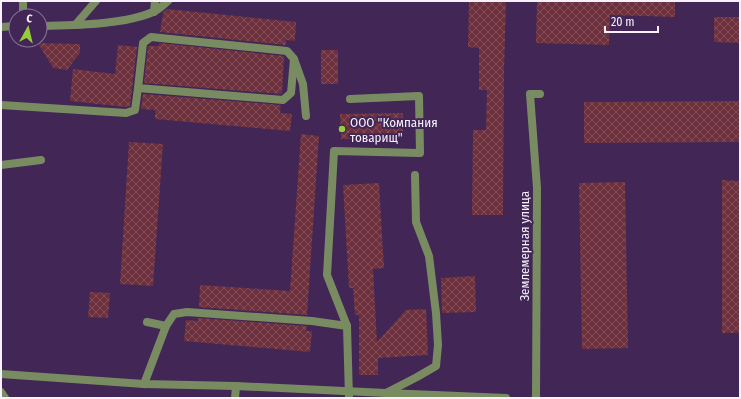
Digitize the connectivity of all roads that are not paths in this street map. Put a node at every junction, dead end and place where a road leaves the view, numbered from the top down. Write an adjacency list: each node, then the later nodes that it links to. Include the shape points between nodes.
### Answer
1 (96, 1): 5 (lane)
2 (155, 1): 4 (lane)
3 (168, 1): 4 (lane)
4 (154, 12): 5 (lane, via 127,20)
5 (76, 24): 6 (lane)
6 (48, 26)
7 (294, 59): 8 (lane, via 290,93 283,100); 8 (lane, via 286,51 151,37 143,43); 12 (lane, via 303,84)
8 (138, 88): 11 (lane, via 135,110 126,113)
9 (540, 94): 29 (lane, Землемерная улица, via 530,94 537,188)
10 (350, 98): 18 (lane, via 419,96 420,153 334,151 327,275)
11 (1, 105)
12 (306, 116)
13 (41, 160): 14 (lane)
14 (1, 165)
15 (415, 175): 23 (lane, via 416,222 429,256 436,313 436,366)
16 (147, 322): 17 (lane)
17 (166, 326): 18 (lane, via 175,310); 20 (lane)
18 (347, 326): 24 (lane)
19 (1, 374): 20 (lane)
20 (144, 384): 21 (lane)
21 (236, 386): 24 (lane); 27 (lane)
22 (1, 392): 26 (lane)
23 (386, 393): 24 (lane); 25 (lane)
24 (348, 395)
25 (422, 396): 28 (lane)
26 (5, 398)
27 (235, 398)
28 (506, 398)
29 (536, 398)

